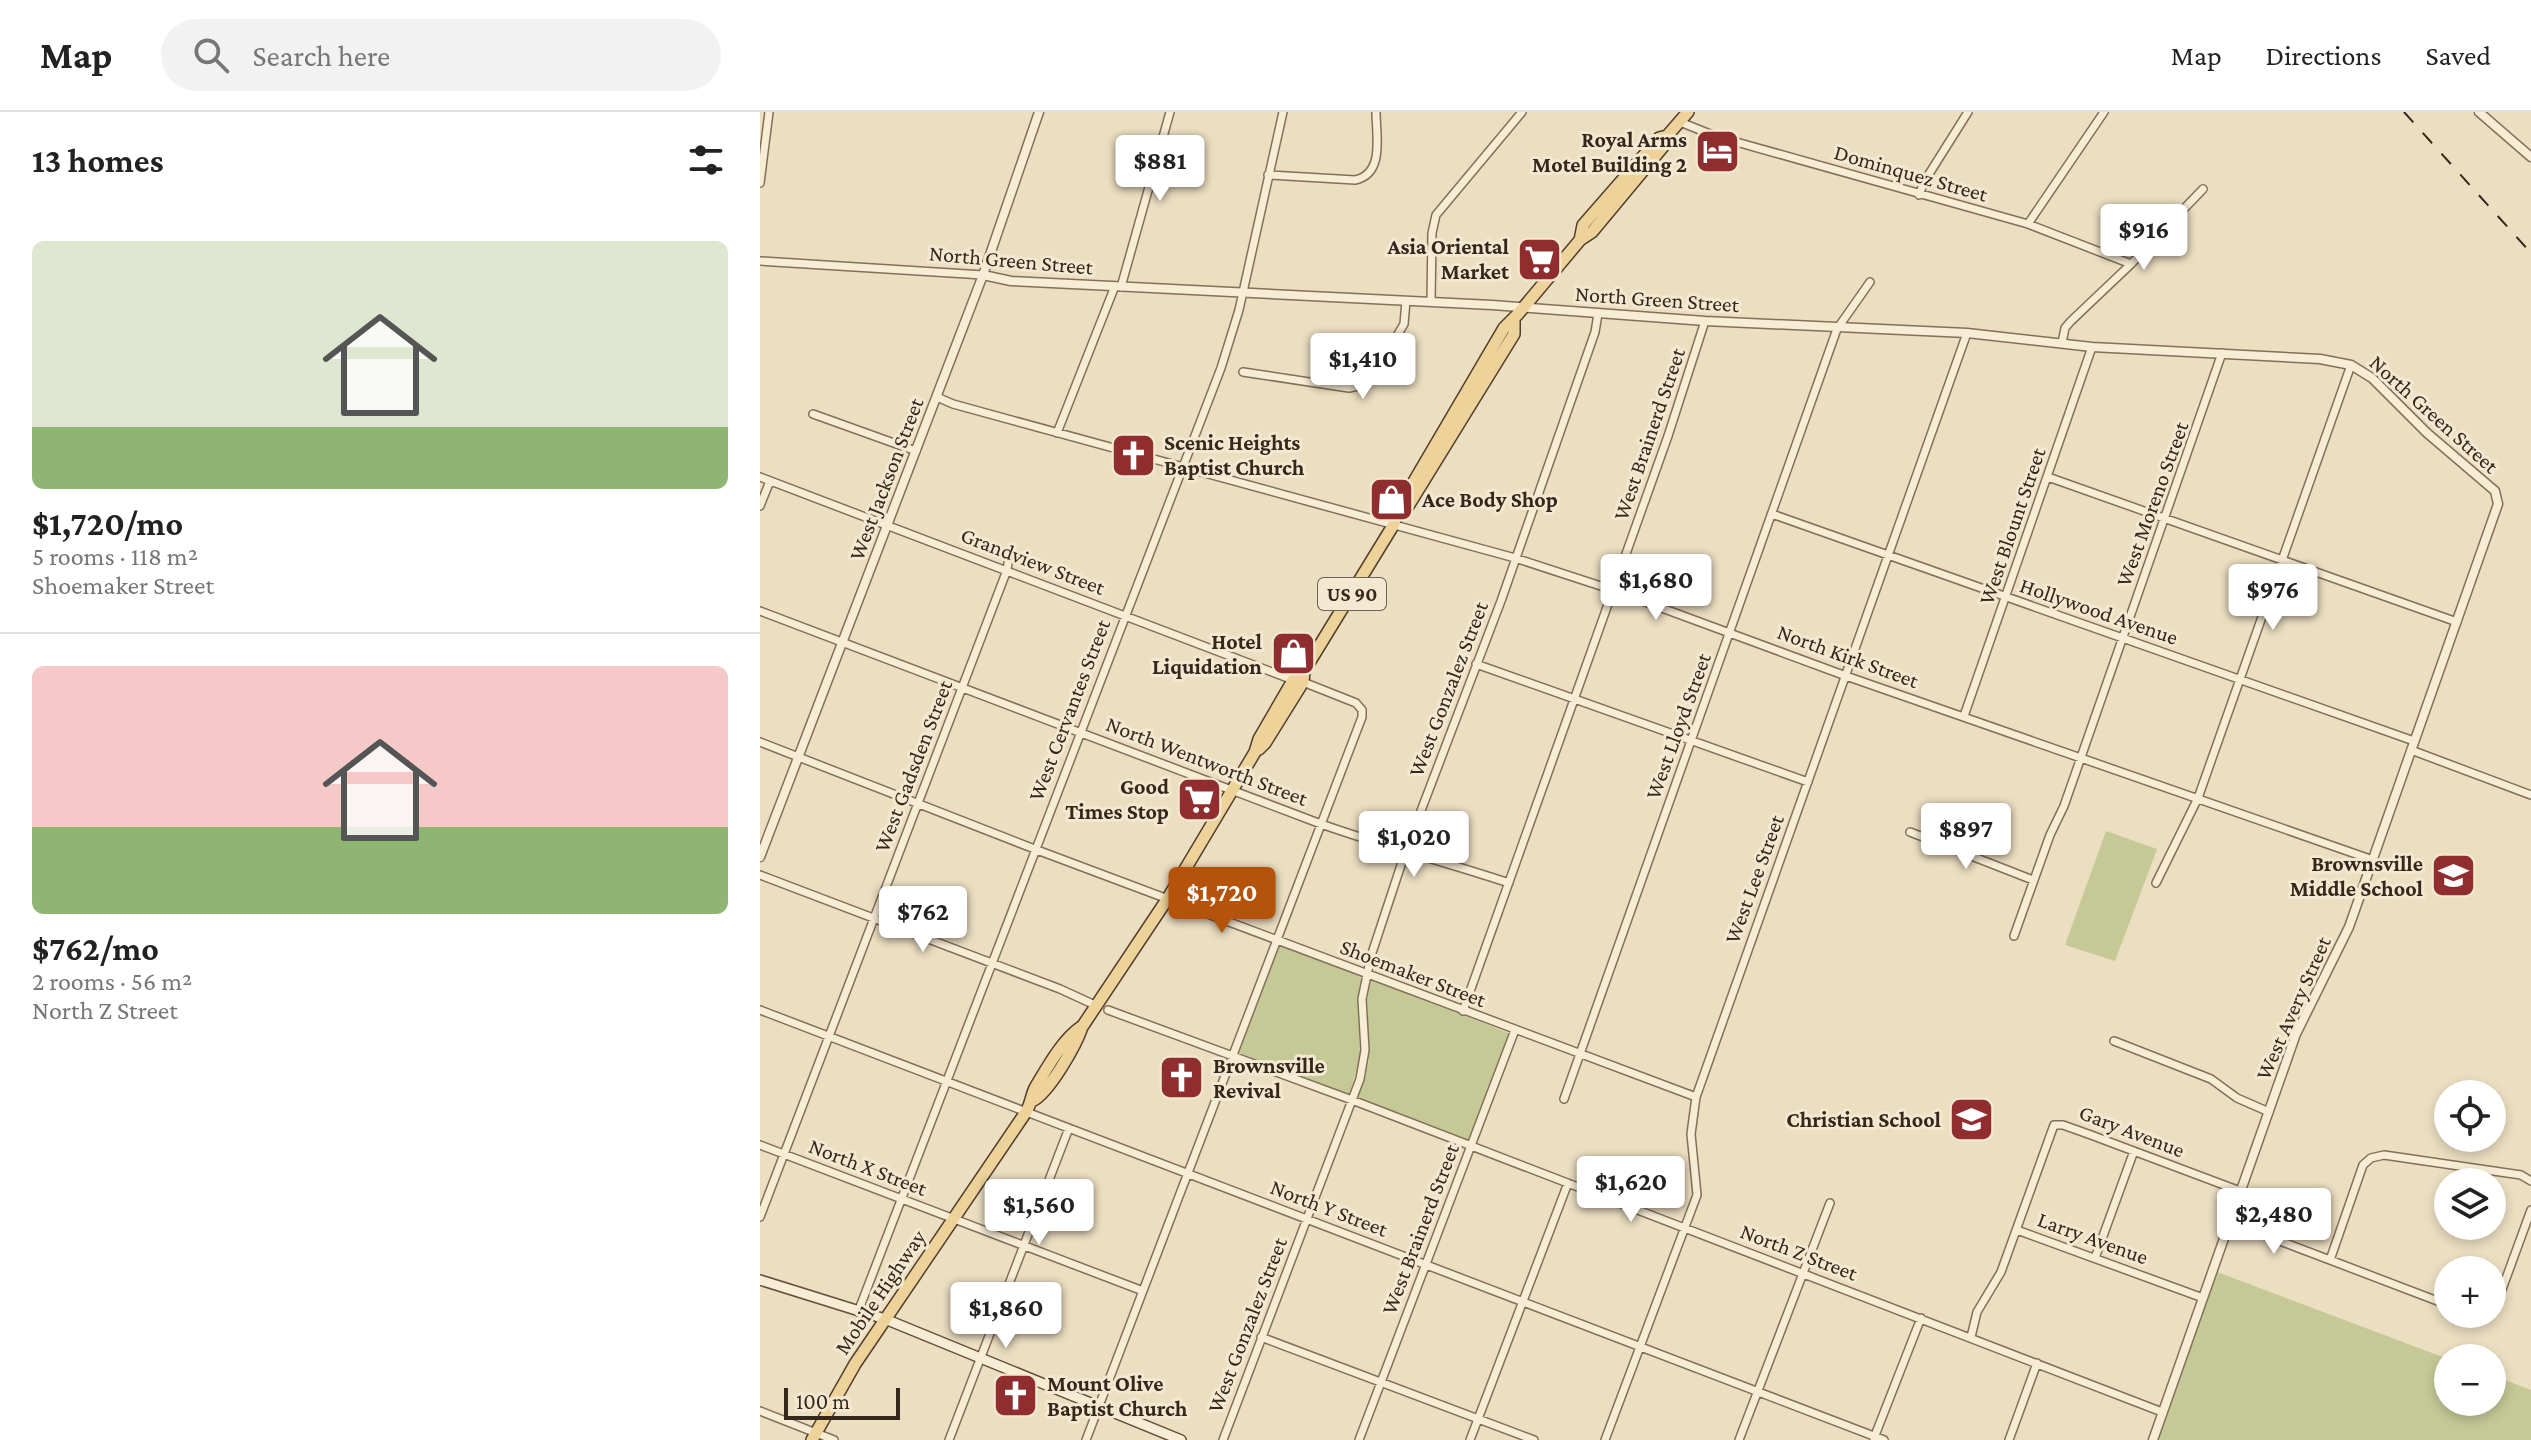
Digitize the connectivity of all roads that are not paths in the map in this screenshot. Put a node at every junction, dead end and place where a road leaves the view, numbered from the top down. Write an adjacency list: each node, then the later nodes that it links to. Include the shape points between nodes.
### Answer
1 (769, 112): 13 (street)
2 (1039, 112): 19 (street, West Jackson Street)
3 (1170, 112): 21 (street)
4 (1283, 112): 12 (street, West Cervantes Street)
5 (1376, 112): 12 (street, via 1375,163 1367,177)
6 (1522, 112): 24 (street, via 1436,215)
7 (1968, 112): 15 (street)
8 (2104, 112): 16 (street)
9 (2479, 112): 11 (street)
10 (1684, 117): 15 (street, Dominquez Street, via 1706,133); 25 (main road, Mobile Highway / US 90)
11 (2531, 157)
12 (1268, 175): 22 (street, West Cervantes Street)
13 (760, 183)
14 (2203, 189): 18 (street)
15 (1919, 195): 16 (street, Dominquez Street)
16 (2028, 224): 18 (street, Dominquez Street)
17 (760, 261): 19 (street, North Green Street)
18 (2131, 264): 30 (street, via 2071,321)
19 (983, 275): 21 (street, North Green Street); 35 (street, West Jackson Street)
20 (1870, 282): 28 (street, West Lloyd Street)
21 (1118, 286): 22 (street, North Green Street); 37 (street)
22 (1242, 293): 23 (street, North Green Street); 39 (street, West Cervantes Street, via 1221,368)
23 (1406, 301): 24 (street, North Green Street); 34 (street, via 1404,324 1363,385 1349,388)
24 (1431, 302): 25 (street, North Green Street)
25 (1523, 308): 26 (street, North Green Street); 47 (main road, Mobile Highway / US 90, via 1514,319 1514,334 1446,448)
26 (1598, 314): 27 (street, North Green Street); 51 (street, West Gonzalez Street)
27 (1705, 321): 28 (street, North Green Street); 54 (street, West Brainerd Street)
28 (1837, 329): 29 (street, North Green Street); 45 (street, West Lloyd Street)
29 (1967, 333): 30 (street, North Green Street); 50 (street, West Lee Street)
30 (2062, 343): 31 (street, North Green Street)
31 (2092, 347): 32 (street, North Green Street); 41 (street, West Blount Street)
32 (2222, 353): 33 (street, North Green Street); 46 (street, West Moreno Street)
33 (2351, 365): 43 (street, North Green Street, via 2384,389 2495,491); 52 (street)
34 (1243, 372)
35 (937, 397): 37 (street, North Kirk Street); 38 (street, West Jackson Street)
36 (813, 414): 38 (street)
37 (1057, 433): 39 (street, North Kirk Street)
38 (916, 451): 48 (street, West Jackson Street)
39 (1183, 466): 47 (street, North Kirk Street); 57 (street, West Cervantes Street)
40 (760, 477): 42 (street, Grandview Street)
41 (2048, 477): 46 (street); 55 (street, West Blount Street)
42 (770, 481): 44 (street); 48 (street, Grandview Street)
43 (2498, 500): 58 (street, West Avery Street)
44 (760, 506)
45 (1772, 514): 50 (street, Hollywood Avenue); 59 (street, West Lloyd Street)
46 (2165, 519): 52 (street); 60 (street, West Moreno Street)
47 (1396, 520): 51 (street, North Kirk Street); 64 (main road, Mobile Highway / US 90)
48 (887, 525): 53 (street, Grandview Street); 61 (street, West Jackson Street)
49 (1010, 551): 53 (street, West Gadsden Street)
50 (1889, 555): 55 (street, Hollywood Avenue); 63 (street, West Lee Street)
51 (1515, 558): 54 (street, North Kirk Street); 62 (street, West Gonzalez Street)
52 (2282, 561): 58 (street); 65 (street)
53 (1007, 570): 57 (street, Grandview Street); 66 (street, West Gadsden Street)
54 (1613, 590): 59 (street, North Kirk Street); 67 (street, West Brainerd Street)
55 (2006, 597): 60 (street, Hollywood Avenue); 68 (street, West Blount Street)
56 (760, 611): 61 (street, North Wentworth Street)
57 (1126, 616): 64 (street, Grandview Street); 69 (street, West Cervantes Street)
58 (2457, 622): 72 (street, West Avery Street)
59 (1730, 632): 63 (street, North Kirk Street); 70 (street, West Lloyd Street)
60 (2123, 638): 65 (street, Hollywood Avenue); 74 (street, West Moreno Street)
61 (843, 641): 66 (street, North Wentworth Street); 73 (street, West Jackson Street)
62 (1476, 664): 67 (street); 83 (street, West Gonzalez Street)
63 (1846, 676): 68 (street, North Kirk Street); 75 (street, West Lee Street)
64 (1300, 678): 76 (main road, Mobile Highway / US 90); 80 (street, Grandview Street, via 1362,710)
65 (2240, 679): 72 (street, Hollywood Avenue); 78 (street)
66 (963, 687): 69 (street, North Wentworth Street); 79 (street, West Gadsden Street)
67 (1576, 699): 70 (street); 88 (street, West Brainerd Street)
68 (1964, 716): 74 (street, North Kirk Street)
69 (1082, 732): 76 (street, North Wentworth Street); 82 (street, West Cervantes Street)
70 (1692, 741): 75 (street); 103 (street, West Lloyd Street)
71 (760, 742): 73 (street, Shoemaker Street)
72 (2413, 745): 77 (street, Hollywood Avenue); 85 (street, West Avery Street)
73 (799, 756): 79 (street, Shoemaker Street); 84 (street, West Jackson Street)
74 (2081, 756): 78 (street, North Kirk Street); 87 (street, West Moreno Street)
75 (1808, 782): 105 (street, West Lee Street)
76 (1233, 791): 80 (street, North Wentworth Street); 90 (main road, Mobile Highway / US 90)
77 (2531, 795)
78 (2198, 798): 85 (street, North Kirk Street); 89 (street)
79 (919, 802): 82 (street, Shoemaker Street); 91 (street, West Gadsden Street)
80 (1321, 824): 83 (street, North Wentworth Street, via 1392,850); 93 (street)
81 (1910, 832): 87 (street)
82 (1037, 850): 90 (street, Shoemaker Street); 94 (street, West Cervantes Street)
83 (1406, 850): 88 (street, North Wentworth Street); 95 (street, West Gonzalez Street)
84 (760, 857)
85 (2373, 860): 109 (street, West Avery Street, via 2349,927 2296,1034)
86 (760, 875): 91 (street, North Z Street)
87 (2033, 880): 92 (street, West Moreno Street)
88 (1509, 883): 98 (street, West Brainerd Street)
89 (2156, 883)
90 (1168, 898): 93 (street, Shoemaker Street); 96 (main road, Mobile Highway / US 90)
91 (874, 919): 94 (street, North Z Street); 100 (street, West Gadsden Street)
92 (2014, 936)
93 (1277, 940): 95 (street, Shoemaker Street); 102 (street)
94 (993, 963): 96 (street, North Z Street); 104 (street, West Cervantes Street)
95 (1367, 974): 98 (street, Shoemaker Street); 107 (street, West Gonzalez Street, via 1362,999 1365,1060)
96 (1103, 1008): 102 (street, North Z Street); 108 (main road, Mobile Highway / US 90, via 1082,1027 1052,1080)
97 (760, 1010): 100 (street, North Y Street)
98 (1463, 1011): 99 (street, Shoemaker Street)
99 (1515, 1030): 103 (street, Shoemaker Street); 112 (street, West Brainerd Street)
100 (830, 1037): 104 (street, North Y Street); 114 (street, West Gadsden Street)
101 (2114, 1041): 109 (street, via 2211,1079)
102 (1233, 1055): 107 (street, North Z Street); 115 (street)
103 (1579, 1055): 105 (street, Shoemaker Street); 106 (street, West Lloyd Street)
104 (948, 1081): 108 (street, North Y Street); 119 (street, West Cervantes Street)
105 (1696, 1097): 126 (street, West Lee Street, via 1691,1134 1698,1187)
106 (1564, 1099)
107 (1352, 1100): 112 (street, North Z Street); 124 (street, West Gonzalez Street)
108 (1029, 1106): 110 (street, North Y Street); 123 (main road, Mobile Highway / US 90)
109 (2269, 1112): 118 (street, West Avery Street)
110 (1069, 1128): 115 (street, North Y Street); 128 (street)
111 (760, 1145): 114 (street, North X Street)
112 (1471, 1146): 117 (street, North Z Street); 131 (street, West Brainerd Street)
113 (2134, 1151): 118 (street, Gary Avenue); 127 (street, Gary Avenue, via 2056,1124); 129 (street)
114 (784, 1154): 119 (street, North X Street); 122 (street, West Gadsden Street)
115 (1188, 1173): 124 (street, North Y Street); 135 (street)
116 (2531, 1181): 130 (street, via 2521,1175 2377,1155 2361,1170)
117 (1568, 1183): 126 (street, North Z Street); 138 (street)
118 (2240, 1191): 125 (street, West Avery Street)
119 (902, 1200): 123 (street, North X Street); 139 (street, West Cervantes Street)
120 (1830, 1203): 132 (street)
121 (2531, 1210): 133 (street)
122 (760, 1217)
123 (952, 1219): 128 (street, North X Street); 141 (main road, Mobile Highway / US 90)
124 (1307, 1219): 131 (street, North Y Street); 142 (street, West Gonzalez Street)
125 (2230, 1222): 130 (street); 136 (street, West Avery Street)
126 (1686, 1228): 132 (street, North Z Street); 144 (street, West Lee Street)
127 (2017, 1230): 129 (street, Larry Avenue); 143 (street, via 2001,1272 1977,1312)
128 (1023, 1246): 135 (street, North X Street); 145 (street)
129 (2095, 1258): 136 (street, Larry Avenue)
130 (2330, 1260): 137 (street)
131 (1426, 1264): 138 (street, North Y Street); 147 (street, West Brainerd Street)
132 (1802, 1272): 140 (street, North Z Street); 148 (street)
133 (2506, 1278)
134 (760, 1280): 139 (main road)
135 (1143, 1291): 149 (street)
136 (2203, 1298): 151 (street, West Avery Street)
137 (2434, 1300)
138 (1523, 1301): 144 (street, North Y Street); 152 (street)
139 (858, 1312): 141 (main road)
140 (1921, 1318): 143 (street, North Z Street); 154 (street)
141 (885, 1319): 145 (main road); 153 (main road, Mobile Highway / US 90)
142 (1261, 1337): 147 (street); 159 (street, West Gonzalez Street)
143 (1971, 1337): 146 (street, North Z Street)
144 (1640, 1345): 148 (street, North Y Street); 163 (street, West Lee Street)
145 (981, 1357): 149 (main road); 156 (street)
146 (2037, 1363): 151 (street, North Z Street); 166 (street)
147 (1381, 1382): 152 (street); 160 (street, West Brainerd Street)
148 (1758, 1390): 154 (street, North Y Street); 164 (street)
149 (1099, 1407): 157 (street); 158 (main road)
150 (760, 1411): 153 (street)
151 (2162, 1412): 167 (street, West Avery Street)
152 (1478, 1419): 161 (street); 162 (street)
153 (813, 1436): 155 (street)
154 (1874, 1438): 165 (street, North Y Street)
155 (834, 1440)
156 (949, 1440)
157 (1086, 1440)
158 (1181, 1440)
159 (1223, 1440)
160 (1359, 1440)
161 (1470, 1440)
162 (1534, 1440)
163 (1605, 1440)
164 (1739, 1440)
165 (1884, 1440)
166 (2009, 1440)
167 (2153, 1440)

